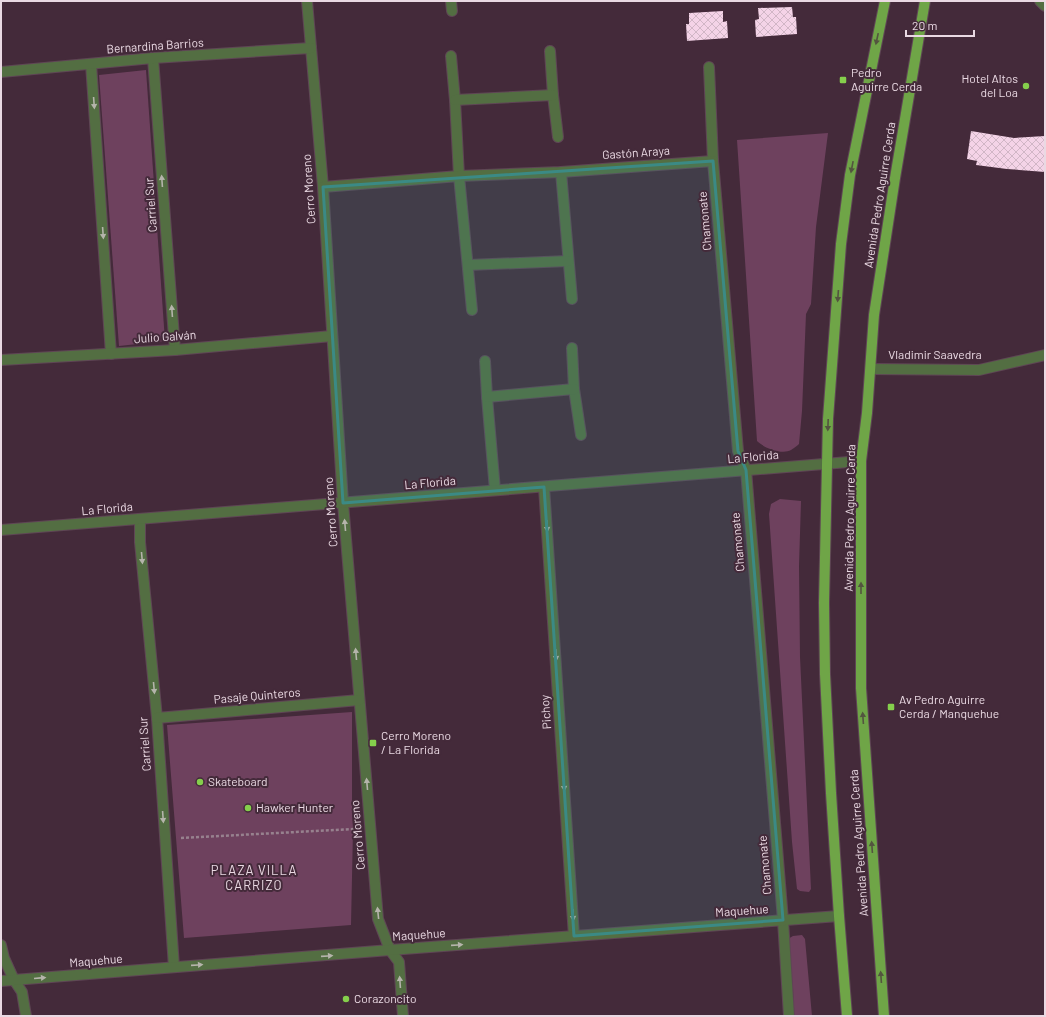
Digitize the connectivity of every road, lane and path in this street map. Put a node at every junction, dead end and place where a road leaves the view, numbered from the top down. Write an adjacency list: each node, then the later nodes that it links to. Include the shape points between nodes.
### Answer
1 (307, 1): 6 (street, Cerro Moreno)
2 (886, 1): 36 (main road, Avenida Pedro Aguirre Cerda, one-way to 36, via 850,174 841,244)
3 (925, 1): 31 (main road, Avenida Pedro Aguirre Cerda, via 874,315)
4 (1040, 1): 5 (street)
5 (1045, 6)
6 (311, 48): 9 (street, Bernardina Barrios); 19 (street, Cerro Moreno)
7 (550, 51): 13 (street)
8 (451, 56): 14 (street)
9 (153, 58): 10 (street, Bernardina Barrios); 26 (street, Carriel Sur, one-way to 9)
10 (92, 64): 12 (street, Bernardina Barrios); 27 (street, one-way to 27)
11 (710, 67): 16 (street, Chamonate)
12 (1, 72)
13 (553, 95): 14 (street); 15 (street)
14 (455, 100): 18 (street)
15 (558, 137)
16 (713, 161): 17 (street, Gastón Araya); 37 (street, Chamonate, via 738,451)
17 (560, 172): 18 (street, Gastón Araya); 20 (street)
18 (459, 176): 19 (street, Gastón Araya); 21 (street)
19 (322, 187): 24 (street, Cerro Moreno)
20 (568, 261): 21 (street); 22 (street)
21 (468, 265): 23 (street)
22 (572, 300)
23 (472, 310)
24 (332, 336): 26 (street, Julio Galván); 40 (street, Cerro Moreno)
25 (572, 348): 32 (street)
26 (175, 350): 27 (street, Julio Galván)
27 (111, 354): 29 (street, Julio Galván)
28 (1045, 355): 31 (street, Vladimir Saavedra, via 980,370)
29 (1, 360)
30 (485, 361): 33 (street)
31 (871, 369): 35 (main road, Avenida Pedro Aguirre Cerda)
32 (574, 389): 33 (street); 34 (street)
33 (487, 397): 39 (street)
34 (581, 435)
35 (861, 461): 36 (street, La Florida); 59 (main road, Avenida Pedro Aguirre Cerda, one-way to 35, via 861,688)
36 (827, 464): 37 (street, La Florida); 47 (main road, Avenida Pedro Aguirre Cerda, via 825,674)
37 (746, 470): 38 (street, La Florida); 48 (street, Chamonate)
38 (544, 487): 39 (street, La Florida); 49 (street, Pichoy, one-way to 49)
39 (495, 490): 40 (street, La Florida)
40 (343, 503): 41 (street, La Florida); 43 (street, Cerro Moreno, one-way to 40)
41 (140, 519): 42 (street, La Florida); 44 (street, Carriel Sur, one-way to 44)
42 (1, 530)
43 (359, 700): 44 (street, Pasaje Quinteros); 45 (street, Cerro Moreno, one-way to 43)
44 (157, 718): 46 (street, Carriel Sur, one-way to 46)
45 (370, 831): 46 (path, via 353,829); 51 (street, Cerro Moreno, one-way to 45, via 378,919)
46 (165, 839): 52 (street, Carriel Sur)
47 (839, 916): 48 (street, Maquehue); 58 (main road, Avenida Pedro Aguirre Cerda)
48 (782, 920): 49 (street, Maquehue); 57 (street, Chamonate)
49 (574, 936): 51 (street, Maquehue, one-way to 49)
50 (1, 945): 53 (street)
51 (390, 950): 52 (street, Maquehue, one-way to 51); 56 (street, Cerro Moreno, one-way to 51, via 399,962)
52 (174, 967): 53 (street, Maquehue, one-way to 52)
53 (14, 980): 54 (street, Maquehue); 55 (street, via 22,992)
54 (1, 981)
55 (26, 1016)
56 (403, 1016)
57 (789, 1016)
58 (848, 1016)
59 (884, 1016)

